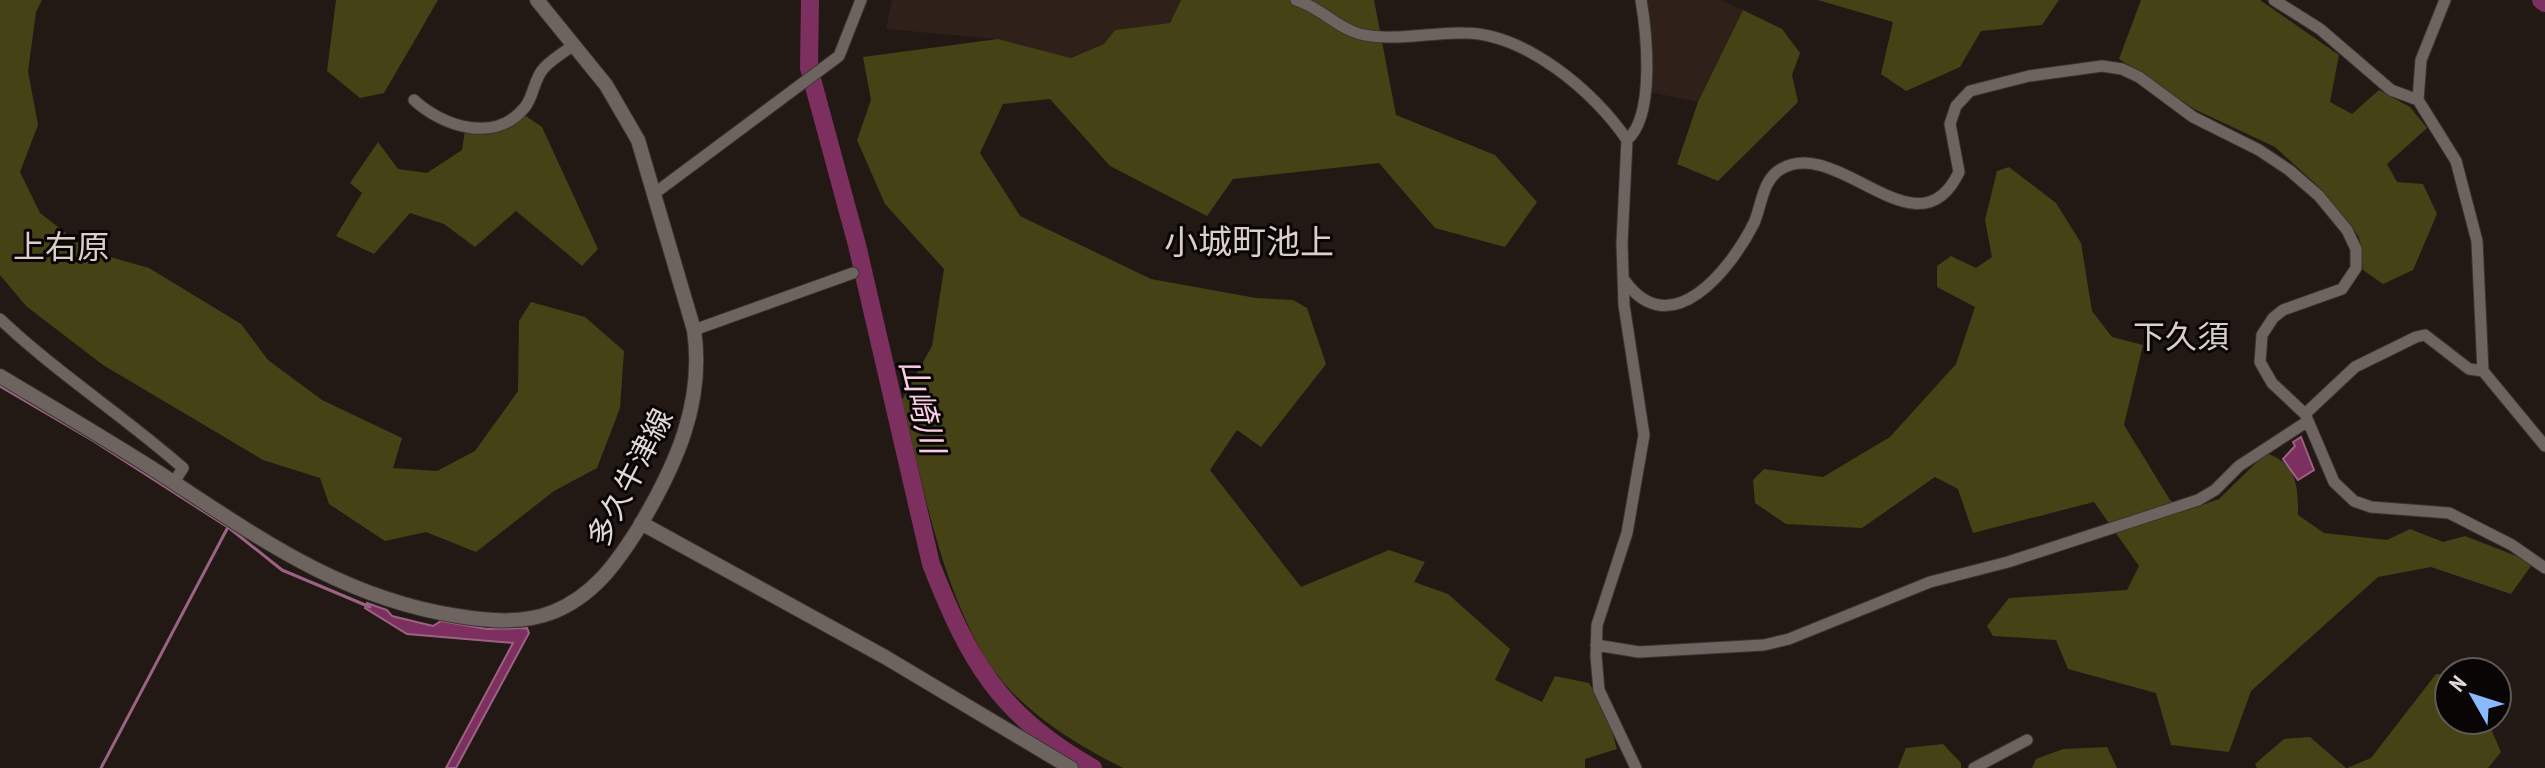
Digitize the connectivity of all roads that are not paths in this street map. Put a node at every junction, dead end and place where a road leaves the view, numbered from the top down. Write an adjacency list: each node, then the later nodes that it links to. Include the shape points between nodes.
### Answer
1 (537, 0): 7 (main road, 多久牛津線)
2 (861, 0): 11 (street, via 844,51)
3 (1296, 0): 10 (street, via 1357,33 1477,33 1523,47 1553,66)
4 (1641, 0): 10 (street, via 1645,100 1639,127)
5 (2274, 0): 9 (street, via 2320,29 2391,90)
6 (2445, 0): 9 (street, via 2421,60)
7 (574, 45): 8 (street, via 541,70 528,105 514,120 496,127 468,129 446,122); 11 (main road, 多久牛津線, via 621,107)
8 (414, 100)
9 (2418, 100): 16 (street, via 2452,153 2477,241)
10 (1627, 140): 13 (street)
11 (655, 193): 15 (main road, 多久牛津線)
12 (853, 273): 15 (street)
13 (1625, 281): 18 (street, via 1636,296 1654,306 1673,307 1692,297 1732,257 1774,174 1794,163 1824,167 1902,201 1933,202 1959,172 1950,124 1956,106 1970,91 2083,67 2122,69 2193,117 2289,170 2319,196 2353,239 2357,258 2347,283 2331,295 2283,310 2262,335 2264,373); 23 (street, via 1628,342 1644,435 1627,533 1604,599)
14 (0, 319): 20 (street, via 183,468)
15 (694, 330): 21 (main road, 多久牛津線, via 698,357 693,413)
16 (2483, 371): 18 (street, via 2469,369 2425,335 2416,337 2355,367); 19 (street)
17 (0, 376): 20 (main road, 多久牛津線)
18 (2306, 418): 22 (street, via 2334,482 2354,501 2389,510 2449,513); 23 (street, via 2207,496 2008,562 1930,582 1789,639 1639,652)
19 (2545, 446)
20 (174, 482): 21 (main road, 多久牛津線, via 334,581 416,609 487,620 538,617 574,601 598,584)
21 (641, 523): 25 (main road, via 885,657)
22 (2545, 568)
23 (1596, 645): 26 (street, via 1599,690)
24 (2027, 740): 27 (street)
25 (1071, 768)
26 (1636, 768)
27 (1974, 768)

